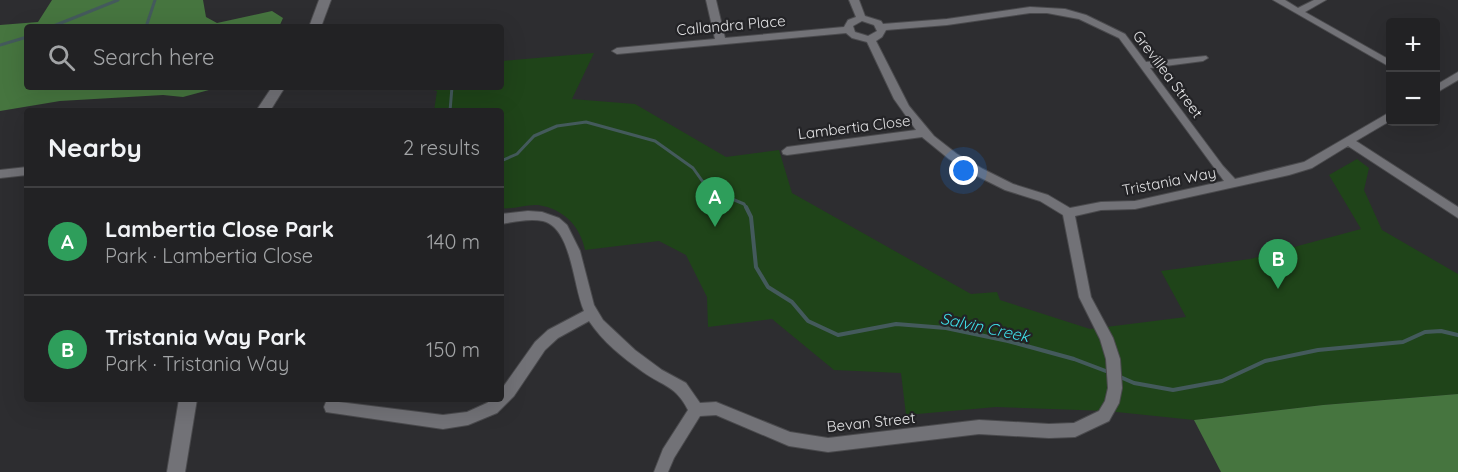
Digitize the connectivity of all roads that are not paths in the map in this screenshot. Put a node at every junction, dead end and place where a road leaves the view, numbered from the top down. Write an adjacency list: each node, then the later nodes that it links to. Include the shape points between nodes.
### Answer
1 (325, 0): 9 (street)
2 (711, 0): 13 (street)
3 (854, 0): 8 (street)
4 (1278, 0): 7 (street)
5 (1321, 0): 7 (street)
6 (1013, 5): 10 (street, Grevillea Street, via 966,20); 17 (street, Grevillea Street, via 1057,8 1102,22 1122,36)
7 (1299, 11): 16 (street)
8 (861, 18): 10 (street, via 874,20); 11 (street, via 851,22)
9 (316, 24)
10 (882, 27): 12 (street, via 880,35)
11 (849, 30): 12 (street, via 856,37); 13 (street, Callandra Place)
12 (870, 39): 23 (street, via 911,118)
13 (721, 42): 14 (street, Callandra Place)
14 (617, 51)
15 (1203, 58): 17 (street)
16 (1386, 62)
17 (1145, 65): 28 (street, Grevillea Street)
18 (1458, 75): 19 (street)
19 (1440, 87)
20 (277, 90): 21 (street)
21 (265, 108)
22 (1386, 119): 24 (street, Tristania Way)
23 (926, 133): 25 (street, Lambertia Close); 29 (street, via 979,172 1046,199)
24 (1348, 141): 28 (street, Tristania Way, via 1308,165); 30 (street)
25 (787, 151)
26 (24, 171): 27 (street)
27 (0, 174)
28 (1233, 184): 29 (street, Tristania Way, via 1136,205 1101,206)
29 (1068, 213): 37 (street, Bevan Street, via 1085,297 1113,359 1115,388 1104,416 1075,430 979,427 828,445 789,439 716,408)
30 (1458, 213)
31 (504, 219): 32 (street, via 541,216 557,222 574,255)
32 (591, 313): 33 (street, via 553,334 540,346); 37 (street, via 633,358 684,389)
33 (504, 397)
34 (188, 402): 38 (street)
35 (498, 402): 36 (street, via 468,418 443,422)
36 (331, 406)
37 (696, 410): 39 (street)
38 (176, 472)
39 (661, 472)

